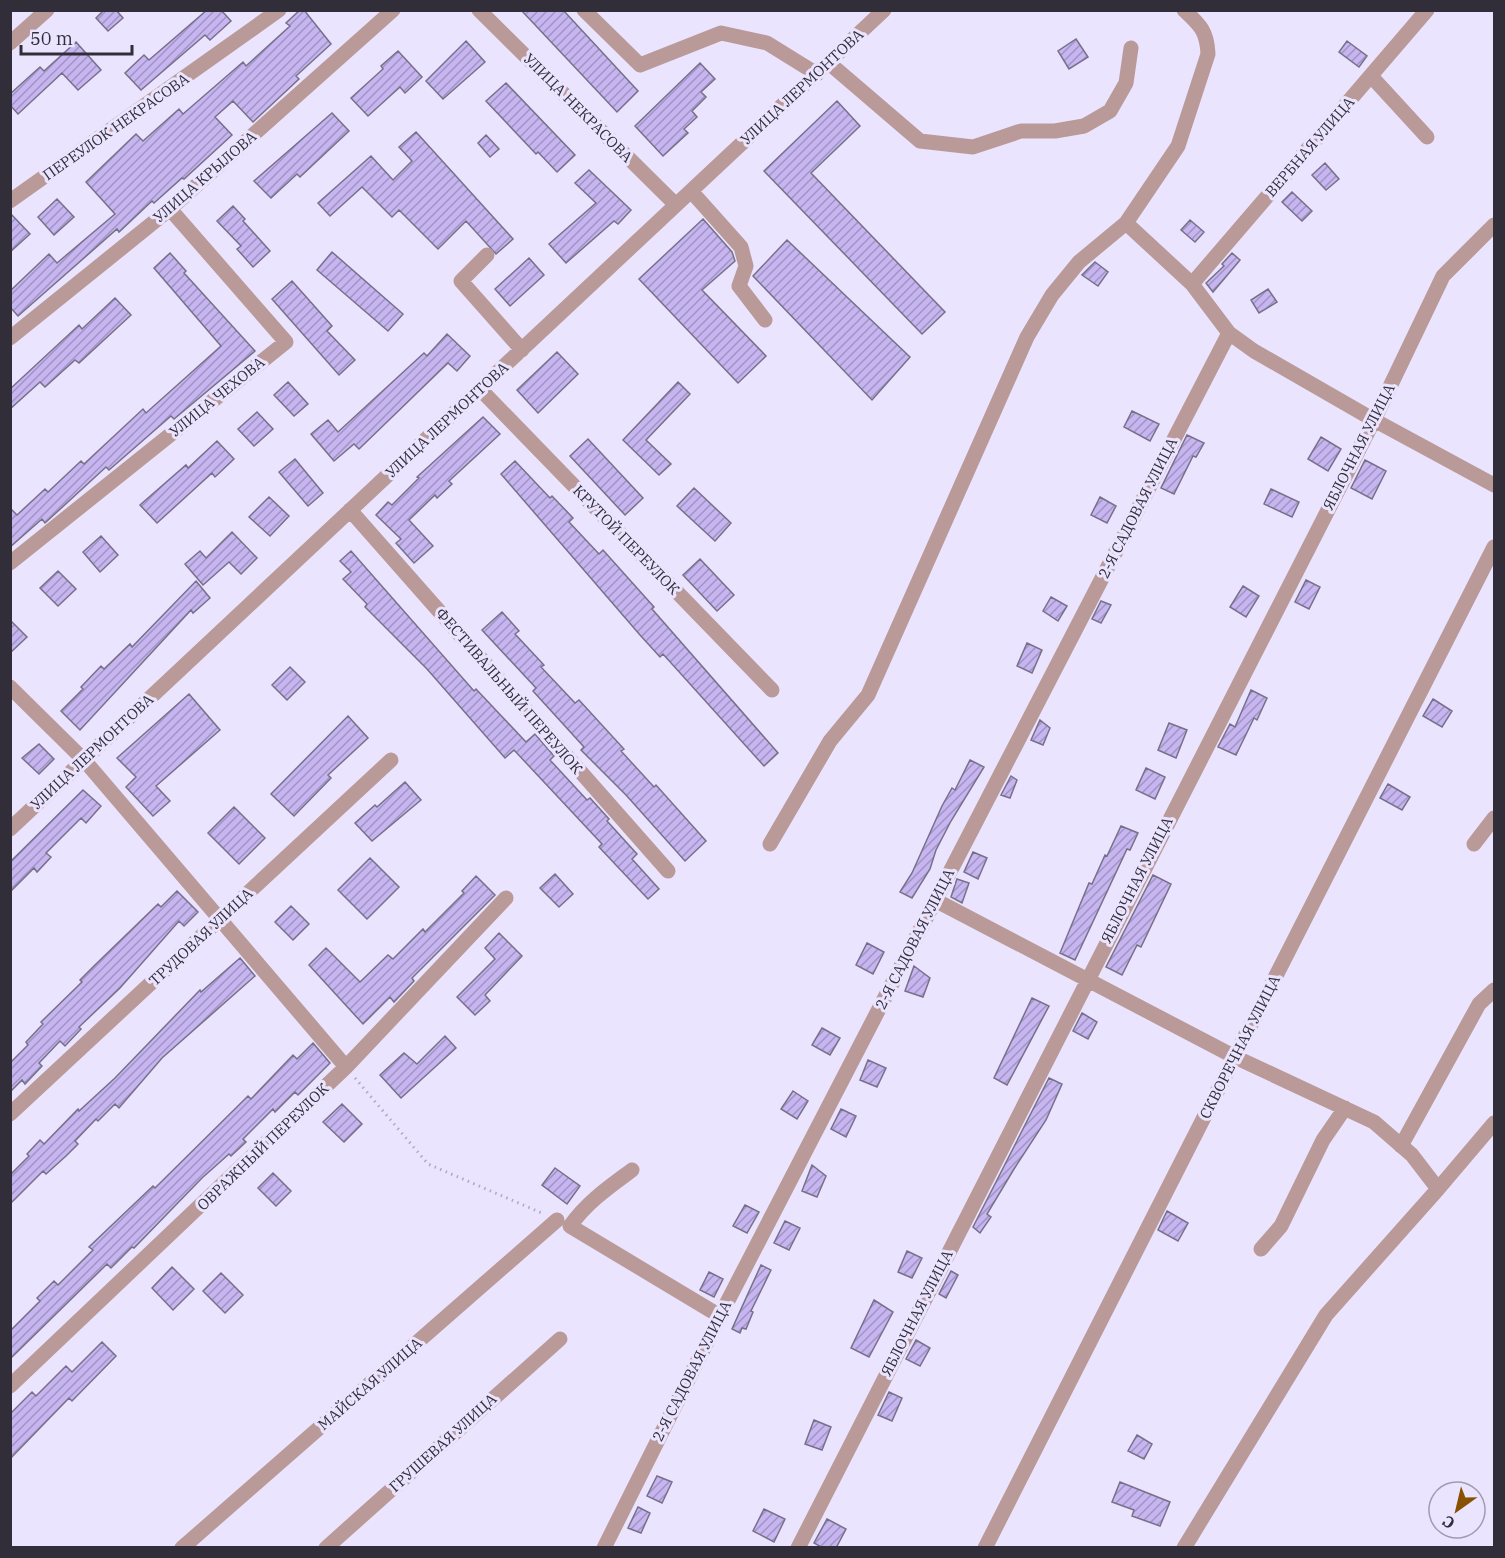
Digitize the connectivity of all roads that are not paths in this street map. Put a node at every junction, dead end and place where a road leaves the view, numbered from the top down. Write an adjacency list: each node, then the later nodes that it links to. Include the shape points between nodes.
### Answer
1 (47, 10): 9 (street)
2 (279, 10): 16 (street, ПЕРЕУЛОК НЕКРАСОВА)
3 (393, 10): 18 (street, УЛИЦА КРЫЛОВА)
4 (479, 10): 17 (street, УЛИЦА НЕКРАСОВА)
5 (584, 10): 12 (street, via 640,65 721,33 767,43)
6 (884, 10): 11 (street, УЛИЦА ЛЕРМОНТОВА)
7 (1184, 10): 19 (street, via 1207,38 1208,54 1178,146)
8 (1427, 10): 13 (street, ВЕРБНАЯ УЛИЦА)
9 (10, 43)
10 (1131, 48): 11 (street, via 1126,83 1110,111 1084,126 1021,131 973,147 920,141)
11 (829, 63): 12 (street, УЛИЦА ЛЕРМОНТОВА)
12 (817, 74): 15 (street, УЛИЦА ЛЕРМОНТОВА)
13 (1371, 76): 14 (street); 22 (street, ВЕРБНАЯ УЛИЦА)
14 (1427, 138)
15 (691, 191): 17 (street, УЛИЦА ЛЕРМОНТОВА); 23 (street, via 741,247 746,266 739,286)
16 (10, 201)
17 (676, 205): 26 (street, УЛИЦА ЛЕРМОНТОВА)
18 (170, 209): 25 (street, УЛИЦА КРЫЛОВА); 32 (street, УЛИЦА ЧЕХОВА, via 286,342)
19 (1126, 223): 22 (street); 39 (street, via 1079,262 1052,295 1027,337 868,695 830,741)
20 (1494, 225): 28 (street, ЯБЛОЧНАЯ УЛИЦА, via 1443,276)
21 (487, 255): 26 (street, via 461,281)
22 (1192, 284): 24 (street)
23 (765, 320)
24 (1229, 333): 28 (street); 43 (street, 2-Я САДОВАЯ УЛИЦА)
25 (10, 338)
26 (522, 350): 27 (street, УЛИЦА ЛЕРМОНТОВА)
27 (480, 389): 30 (street, УЛИЦА ЛЕРМОНТОВА); 34 (street, КРУТОЙ ПЕРЕУЛОК)
28 (1374, 420): 29 (street); 45 (street, ЯБЛОЧНАЯ УЛИЦА)
29 (1494, 485)
30 (350, 510): 35 (street, УЛИЦА ЛЕРМОНТОВА); 41 (street, ФЕСТИВАЛЬНЫЙ ПЕРЕУЛОК)
31 (1494, 547): 47 (street, СКВОРЕЧНАЯ УЛИЦА)
32 (10, 562)
33 (10, 687): 35 (street)
34 (772, 690)
35 (84, 760): 38 (street, УЛИЦА ЛЕРМОНТОВА); 44 (street)
36 (391, 760): 44 (street, ТРУДОВАЯ УЛИЦА)
37 (1494, 818): 40 (street)
38 (10, 829)
39 (770, 844)
40 (1474, 844)
41 (668, 871)
42 (506, 898): 48 (street, ОВРАЖНЫЙ ПЕРЕУЛОК)
43 (935, 900): 45 (street); 57 (street, 2-Я САДОВАЯ УЛИЦА)
44 (220, 918): 48 (street); 50 (street, ТРУДОВАЯ УЛИЦА)
45 (1086, 979): 47 (street); 63 (street, ЯБЛОЧНАЯ УЛИЦА)
46 (1494, 990): 52 (street, via 1479,1005)
47 (1235, 1057): 49 (street); 64 (street, СКВОРЕЧНАЯ УЛИЦА)
48 (346, 1067): 59 (street, ОВРАЖНЫЙ ПЕРЕУЛОК)
49 (1345, 1108): 52 (street, via 1374,1122); 56 (street, via 1323,1140 1281,1226)
50 (10, 1114)
51 (1494, 1123): 54 (street)
52 (1401, 1146): 54 (street)
53 (632, 1170): 57 (street, via 598,1195 570,1226)
54 (1438, 1189): 65 (street, via 1326,1315)
55 (557, 1220): 61 (street, МАЙСКАЯ УЛИЦА)
56 (1261, 1249)
57 (720, 1316): 60 (street, 2-Я САДОВАЯ УЛИЦА)
58 (560, 1339): 62 (street, ГРУШЕВАЯ УЛИЦА)
59 (10, 1386)
60 (605, 1547)
61 (182, 1548)
62 (326, 1548)
63 (798, 1548)
64 (985, 1548)
65 (1184, 1548)

